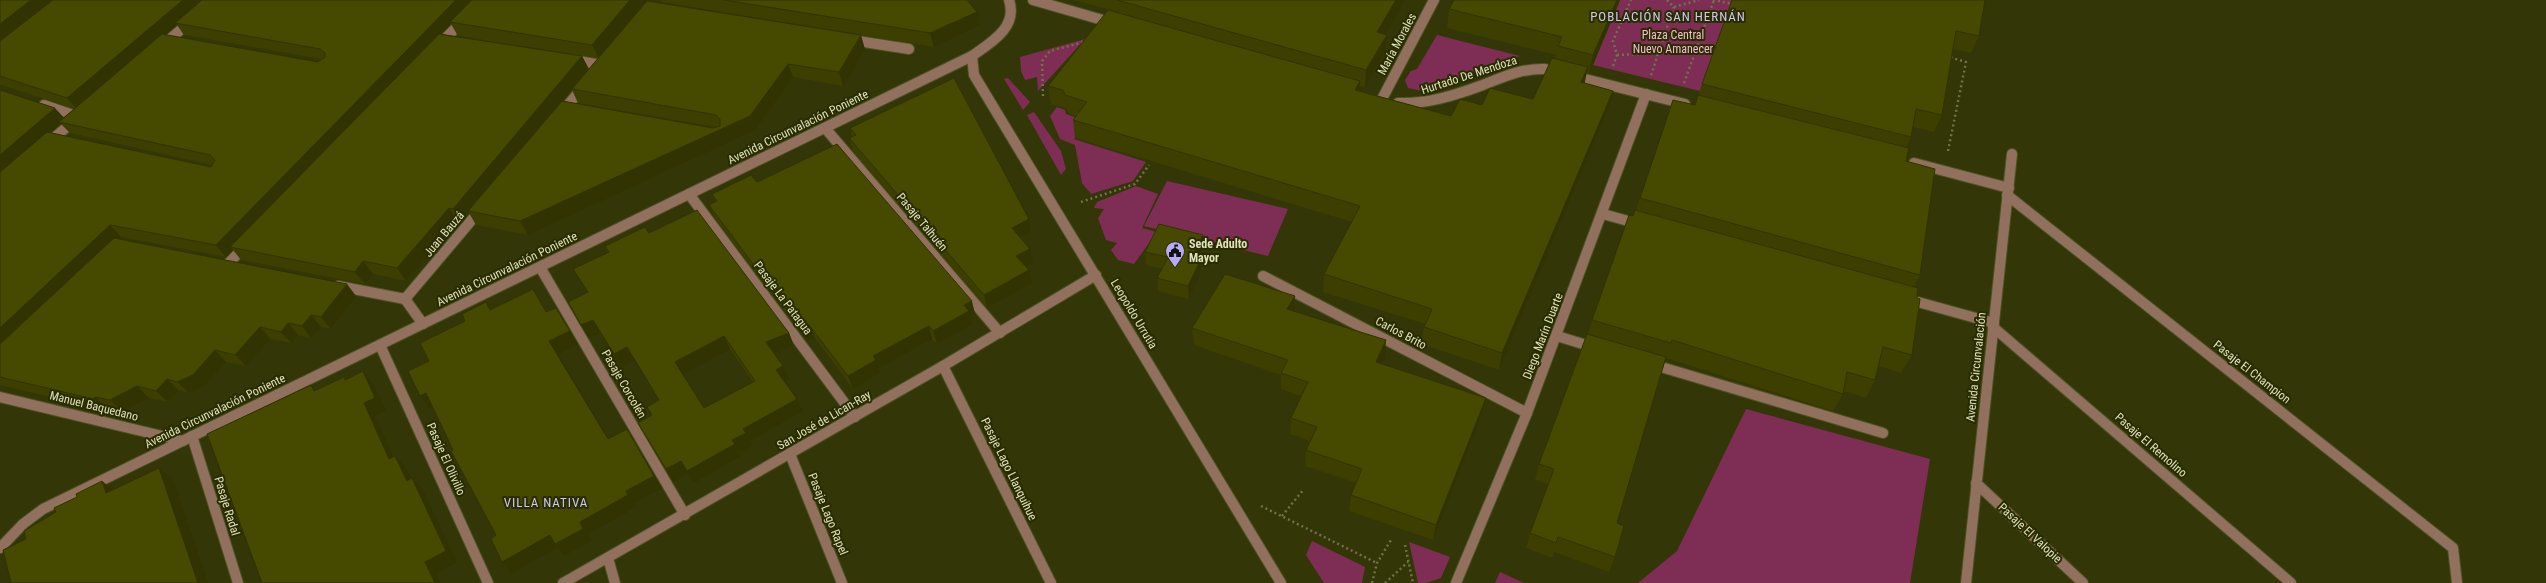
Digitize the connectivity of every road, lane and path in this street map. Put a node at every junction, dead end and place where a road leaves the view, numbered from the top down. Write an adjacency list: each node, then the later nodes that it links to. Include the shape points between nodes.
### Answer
1 (483, 0): 20 (street, via 448,41)
2 (1033, 0): 12 (street)
3 (1434, 0): 29 (street, María Morales)
4 (1631, 0): 22 (path, via 1613,41)
5 (1667, 0): 10 (path)
6 (1699, 0): 10 (path)
7 (1714, 0): 9 (path); 17 (path)
8 (1010, 3): 23 (street, Avenida Circunvalación Poniente, via 1012,17 1007,27)
9 (1738, 6)
10 (1674, 7): 21 (path)
11 (198, 14): 14 (street)
12 (1124, 26)
13 (838, 38): 19 (street)
14 (170, 39): 15 (street); 18 (street)
15 (186, 42)
16 (1085, 42): 28 (path, via 1050,51 1042,61)
17 (1698, 45): 21 (path); 30 (path)
18 (158, 49)
19 (909, 49)
20 (433, 51)
21 (1658, 53): 22 (path); 27 (path)
22 (1617, 55): 26 (path)
23 (972, 56): 34 (street, Avenida Circunvalación Poniente); 51 (street, Leopoldo Urrutia, via 974,75)
24 (1944, 56): 41 (path, via 1966,62)
25 (562, 59): 33 (street, via 604,62 570,108)
26 (1607, 84): 27 (street, Hurtado De Mendoza); 29 (street, Hurtado De Mendoza, via 1545,69 1530,68 1429,102 1411,105)
27 (1646, 94): 30 (street, Hurtado De Mendoza); 46 (street, Diego Marín Duarte)
28 (1043, 96)
29 (1378, 98)
30 (1677, 102): 32 (street, Hurtado De Mendoza)
31 (36, 103): 35 (street, via 82,114)
32 (1692, 106)
33 (556, 119)
34 (825, 128): 43 (street, Avenida Circunvalación Poniente); 58 (street, Pasaje Talhuén)
35 (56, 137): 36 (street); 37 (street)
36 (71, 140)
37 (39, 152)
38 (2012, 154): 42 (street, Avenida Circunvalación)
39 (1906, 161): 41 (street)
40 (1149, 165): 44 (path, via 1135,184)
41 (1944, 171): 42 (street)
42 (2008, 191): 57 (street, Avenida Circunvalación); 95 (street, Pasaje El Champion, via 2453,548)
43 (689, 194): 50 (street, Avenida Circunvalación Poniente); 66 (street, Pasaje La Patagua)
44 (1081, 202)
45 (485, 203): 55 (street, Juan Bauzá)
46 (1603, 214): 47 (street); 59 (street, Diego Marín Duarte)
47 (1649, 227)
48 (255, 235): 49 (street, via 224,263)
49 (243, 267)
50 (540, 267): 56 (street, Avenida Circunvalación Poniente); 73 (street, Pasaje Corcolén)
51 (1096, 275): 58 (street, San José de Lican-Ray); 87 (street, Leopoldo Urrutia)
52 (1263, 276): 65 (street, Carlos Brito)
53 (328, 284): 55 (street)
54 (1894, 295): 57 (street)
55 (405, 299): 56 (street)
56 (424, 324): 60 (street, Avenida Circunvalación Poniente)
57 (1993, 325): 70 (street, Avenida Circunvalación); 94 (street, Pasaje El Remolino)
58 (1000, 333): 63 (street, San José de Lican-Ray)
59 (1557, 336): 61 (street); 65 (street, Diego Marín Duarte)
60 (380, 345): 68 (street, Avenida Circunvalación Poniente); 82 (street, Pasaje El Olivillo)
61 (1609, 352)
62 (1639, 360): 67 (street)
63 (943, 366): 66 (street, San José de Lican-Ray); 86 (street, Pasaje Lago Llanquihue)
64 (0, 397): 68 (street, Manuel Baquedano)
65 (1527, 413): 91 (street, Diego Marín Duarte)
66 (855, 417): 69 (street, San José de Lican-Ray)
67 (1883, 433)
68 (187, 439): 77 (street, Avenida Circunvalación Poniente, via 43,509 23,524); 81 (street, Pasaje Radal)
69 (790, 454): 73 (street, San José de Lican-Ray); 85 (street, Pasaje Lago Rapel)
70 (1976, 483): 92 (street, Avenida Circunvalación); 93 (street, Pasaje El Valopie)
71 (1304, 489): 74 (path)
72 (1262, 506): 74 (path)
73 (685, 515): 78 (street, San José de Lican-Ray)
74 (1282, 516): 80 (path)
75 (1391, 540): 80 (path)
76 (1405, 545): 79 (path)
77 (0, 548)
78 (608, 558): 83 (street, San José de Lican-Ray); 84 (street)
79 (1408, 561): 89 (path); 90 (path)
80 (1377, 563): 88 (path)
81 (238, 583)
82 (488, 583)
83 (563, 583)
84 (615, 583)
85 (842, 583)
86 (1051, 583)
87 (1280, 583)
88 (1372, 583)
89 (1386, 583)
90 (1413, 583)
91 (1456, 583)
92 (1966, 583)
93 (2084, 583)
94 (2291, 583)
95 (2457, 583)

